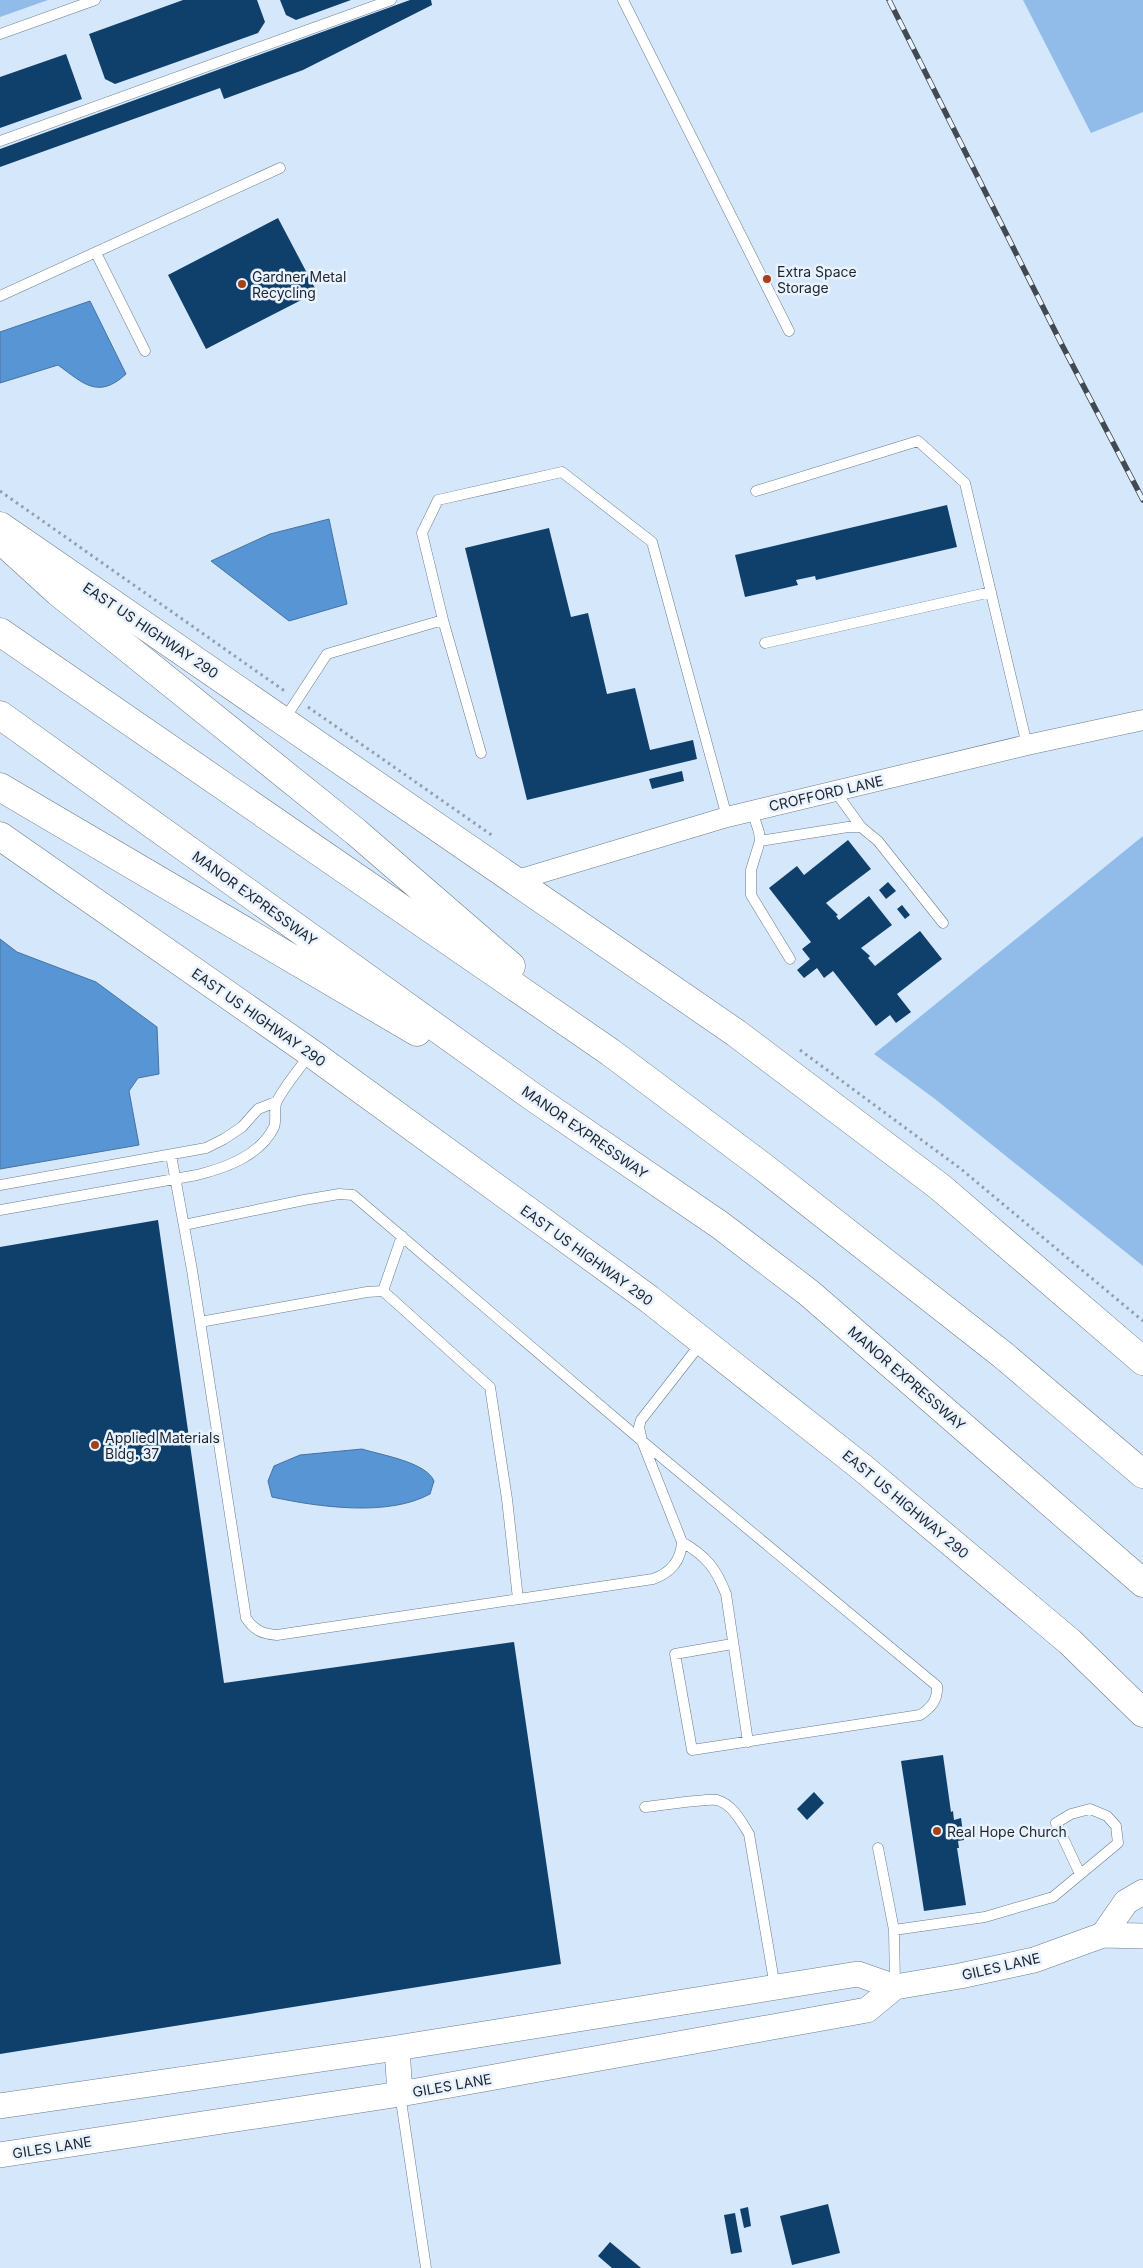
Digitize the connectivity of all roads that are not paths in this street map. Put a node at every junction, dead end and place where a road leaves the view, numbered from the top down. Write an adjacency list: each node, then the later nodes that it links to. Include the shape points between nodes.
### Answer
1 (95, 0): 4 (lane)
2 (392, 0): 5 (lane)
3 (623, 0): 9 (lane)
4 (0, 34)
5 (0, 142)
6 (280, 168): 7 (lane)
7 (96, 253): 8 (lane); 10 (lane)
8 (0, 296)
9 (789, 331)
10 (145, 351)
11 (756, 491): 14 (lane, via 918,441 965,483)
12 (0, 526): 19 (main road, EAST US HIGHWAY 290)
13 (0, 539): 33 (main road, via 58,592 356,832)
14 (991, 592): 17 (lane); 21 (lane)
15 (443, 620): 19 (lane, via 326,654); 22 (lane); 26 (lane, via 422,533 438,500 562,472 652,542)
16 (0, 632): 33 (main road)
17 (765, 643)
18 (0, 716): 35 (main road, MANOR EXPRESSWAY)
19 (284, 720): 30 (main road, EAST US HIGHWAY 290)
20 (1143, 720): 21 (street, CROFFORD LANE)
21 (1027, 745): 24 (street, CROFFORD LANE)
22 (481, 753)
23 (0, 787): 35 (main road, via 363,1003)
24 (835, 791): 25 (street, CROFFORD LANE); 27 (lane)
25 (752, 810): 26 (street, CROFFORD LANE); 29 (lane)
26 (726, 817): 30 (street, CROFFORD LANE)
27 (861, 827): 29 (lane); 31 (lane, via 878,841)
28 (0, 836): 34 (main road, EAST US HIGHWAY 290)
29 (760, 841): 32 (lane, via 751,870 751,895)
30 (514, 881): 46 (main road, EAST US HIGHWAY 290, via 736,1033 940,1187)
31 (943, 923)
32 (790, 959)
33 (610, 1052): 48 (main road, via 762,1166 1002,1355)
34 (311, 1053): 36 (lane); 45 (main road, EAST US HIGHWAY 290, via 649,1299)
35 (533, 1097): 50 (main road, MANOR EXPRESSWAY, via 720,1225 809,1293)
36 (276, 1102): 37 (lane, via 258,1109 242,1127 224,1139 206,1148); 38 (lane, via 274,1126 253,1151 228,1166)
37 (171, 1155): 38 (lane); 39 (lane)
38 (174, 1179): 40 (lane); 41 (lane)
39 (0, 1185)
40 (0, 1210)
41 (184, 1225): 42 (lane, via 339,1194 353,1195); 44 (lane)
42 (402, 1236): 43 (lane); 47 (lane)
43 (383, 1291): 44 (lane); 51 (lane, via 490,1387)
44 (200, 1322): 51 (lane, via 246,1618 252,1626 267,1635 277,1635)
45 (702, 1342): 47 (lane, via 641,1420); 53 (main road, EAST US HIGHWAY 290, via 886,1487 1070,1642)
46 (1143, 1361)
47 (642, 1441): 49 (lane); 54 (lane, via 937,1686 932,1707 920,1715)
48 (1143, 1474)
49 (682, 1542): 51 (lane, via 678,1560 665,1575); 52 (lane, via 698,1552 718,1572 726,1594)
50 (1143, 1583)
51 (518, 1599)
52 (732, 1644): 54 (lane); 54 (lane, via 675,1654 692,1750)
53 (1143, 1713)
54 (748, 1742)
55 (645, 1807): 62 (lane, via 716,1800 730,1807 742,1822 748,1834)
56 (878, 1848): 59 (lane)
57 (1080, 1874): 57 (lane, via 1118,1843 1116,1826 1107,1816 1090,1809 1071,1814 1056,1823); 59 (lane, via 1052,1897 985,1917)
58 (1143, 1892): 60 (street, via 1126,1902)
59 (894, 1930): 63 (lane)
60 (1103, 1935): 61 (street, GILES LANE); 63 (street, GILES LANE, via 1034,1960)
61 (1143, 1936)
62 (775, 1987): 63 (street, GILES LANE, via 858,1974); 64 (street, GILES LANE)
63 (895, 1987): 65 (street, GILES LANE, via 867,2010)
64 (397, 2048): 65 (street); 66 (street, GILES LANE)
65 (400, 2094): 67 (street, GILES LANE); 68 (lane)
66 (0, 2106)
67 (0, 2154)
68 (426, 2268)

